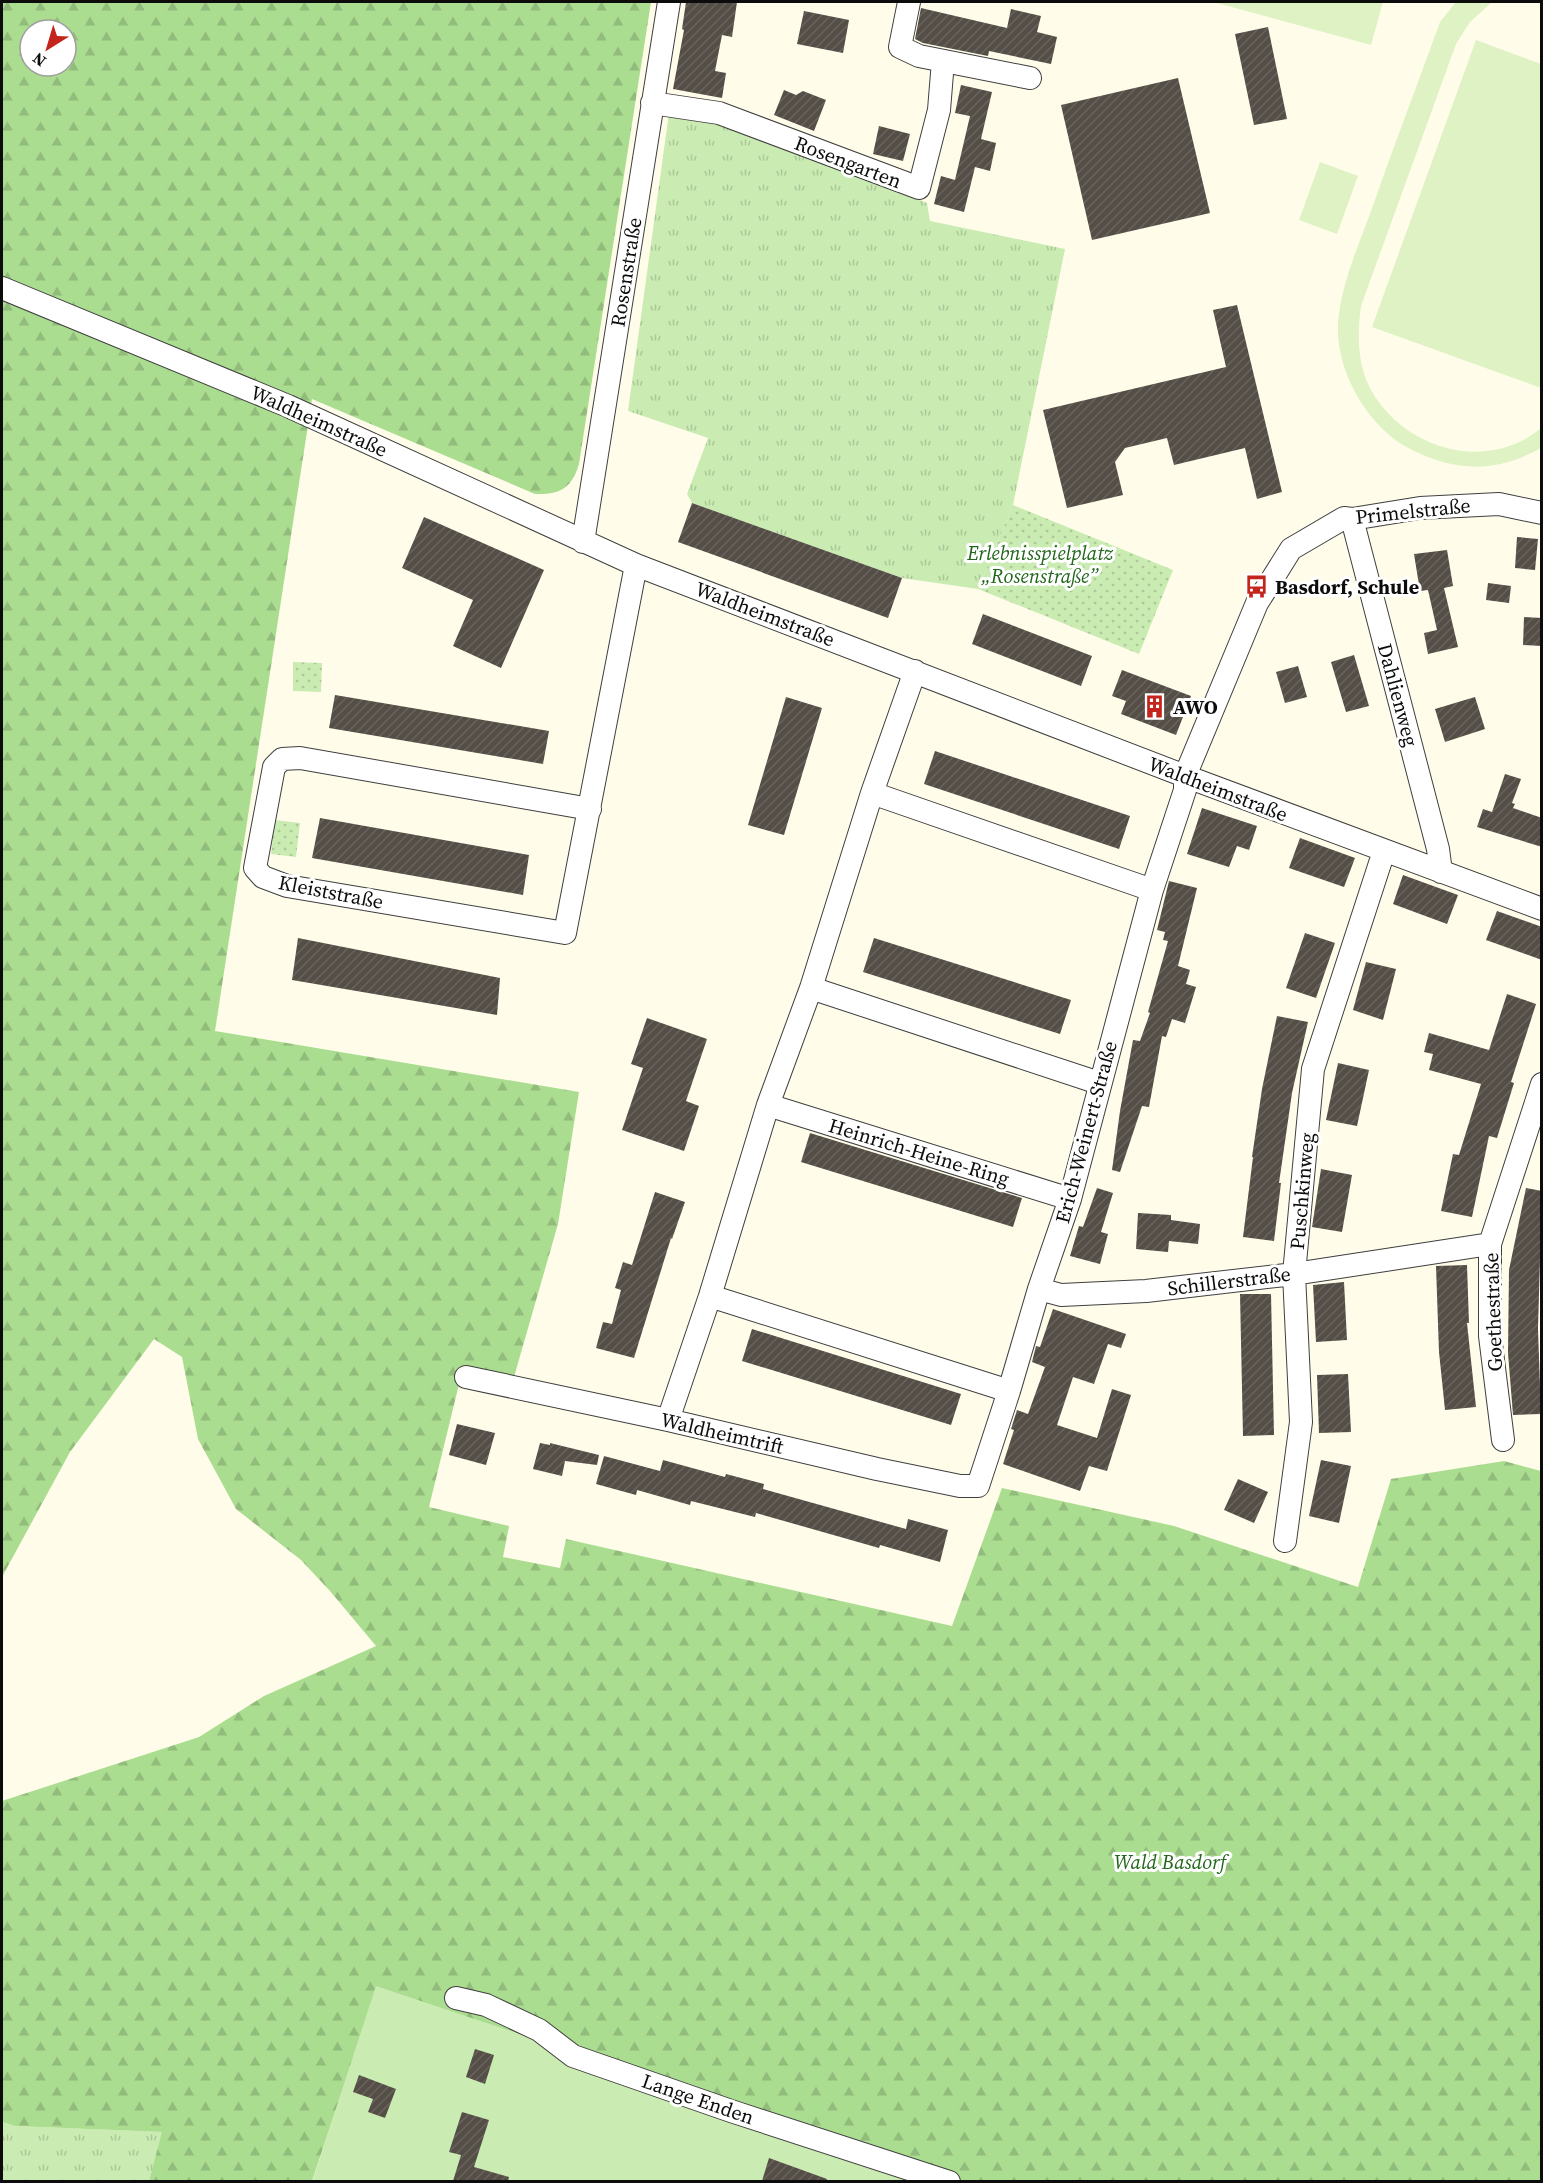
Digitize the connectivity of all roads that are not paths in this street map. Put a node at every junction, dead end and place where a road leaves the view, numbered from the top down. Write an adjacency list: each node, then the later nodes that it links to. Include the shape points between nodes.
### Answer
1 (669, 2): 5 (street, Rosenstraße)
2 (909, 2): 3 (street, via 900,47)
3 (943, 61): 4 (street); 5 (street, Rosengarten, via 939,110 919,188 719,112)
4 (1030, 78)
5 (652, 103): 9 (street, Rosenstraße)
6 (2, 288): 9 (street, Waldheimstraße, via 288,406)
7 (1542, 513): 8 (street, Primelstraße, via 1499,504 1420,507)
8 (1352, 519): 12 (street, Primelstraße, via 1344,518 1291,549 1257,603); 16 (street, Dahlienweg)
9 (583, 542): 10 (street, Waldheimstraße)
10 (636, 565): 11 (street, Waldheimstraße); 14 (street, Kleiststraße)
11 (915, 671): 12 (street, Waldheimstraße); 13 (street)
12 (1185, 776): 15 (street, Waldheimstraße); 17 (street, Erich-Weinert-Straße, via 1185,790)
13 (872, 794): 17 (street); 19 (street)
14 (590, 809): 14 (street, Kleiststraße, via 300,758 282,759 274,767 255,868 263,877 287,886 565,933)
15 (1384, 851): 16 (street, Waldheimstraße); 25 (street, Puschkinweg, via 1313,1069)
16 (1441, 872): 18 (street, Waldheimstraße)
17 (1152, 890): 20 (street, Erich-Weinert-Straße)
18 (1542, 909)
19 (811, 988): 20 (street); 22 (street)
20 (1099, 1083): 23 (street, Erich-Weinert-Straße)
21 (1542, 1084): 24 (street, Goethestraße)
22 (768, 1105): 23 (street, Heinrich-Heine-Ring); 27 (street)
23 (1070, 1199): 26 (street, Erich-Weinert-Straße)
24 (1490, 1244): 25 (street, Schillerstraße); 31 (street, Goethestraße, via 1490,1336)
25 (1294, 1274): 26 (street, Schillerstraße, via 1146,1291 1061,1295); 33 (street, Puschkinweg, via 1301,1422)
26 (1039, 1289): 29 (street, Erich-Weinert-Straße)
27 (710, 1296): 29 (street); 30 (street)
28 (466, 1377): 30 (street, Waldheimtrift)
29 (1009, 1391): 32 (street, Erich-Weinert-Straße)
30 (668, 1420): 32 (street, Waldheimtrift, via 877,1469)
31 (1503, 1440)
32 (978, 1486)
33 (1285, 1541)
34 (456, 1998): 35 (street, Lange Enden, via 486,2005 539,2030 573,2056)
35 (949, 2181)

